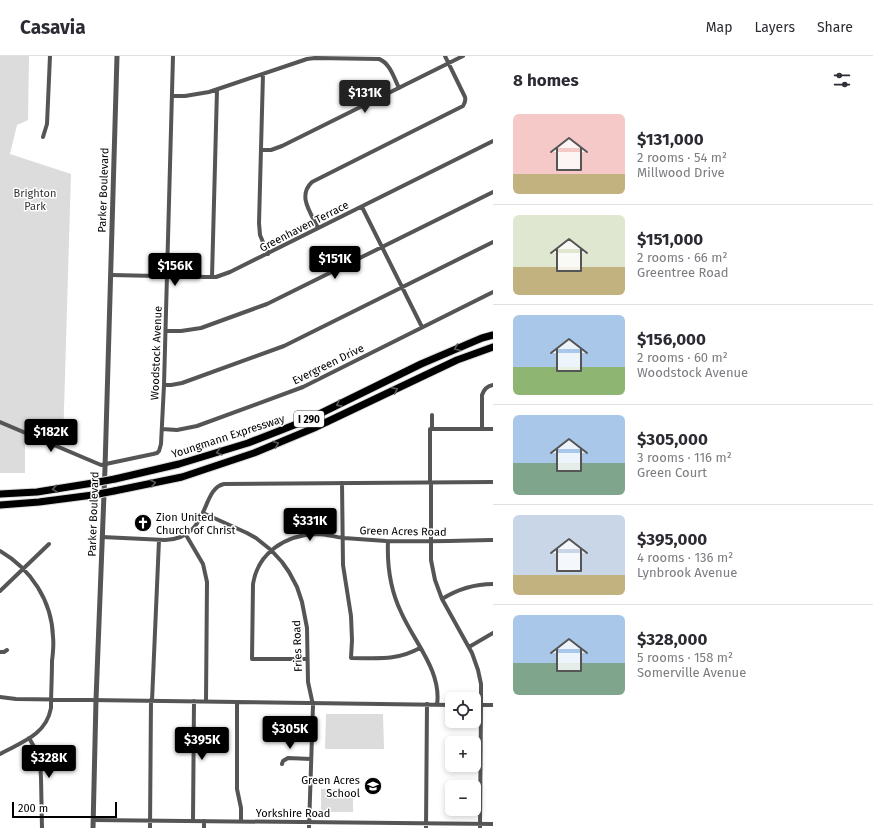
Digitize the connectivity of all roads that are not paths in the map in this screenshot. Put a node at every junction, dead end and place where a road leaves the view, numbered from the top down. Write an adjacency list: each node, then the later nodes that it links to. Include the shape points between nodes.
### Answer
1 (50, 56): 11 (street, via 48,124)
2 (117, 56): 20 (street, Parker Boulevard)
3 (174, 56): 10 (street, Woodstock Avenue)
4 (445, 56): 6 (street)
5 (463, 56): 6 (street)
6 (448, 63): 8 (street); 16 (street, via 465,97 463,106 312,182 306,190 305,199)
7 (263, 74): 8 (street, via 307,59 379,59 388,65); 9 (street); 13 (street)
8 (399, 88): 13 (street, via 282,146)
9 (218, 90): 10 (street); 22 (street)
10 (172, 96): 21 (street, Woodstock Avenue)
11 (43, 137)
12 (493, 141): 15 (street, Greenhaven Terrace)
13 (261, 150): 19 (street, via 259,223 260,235)
14 (493, 192): 18 (street)
15 (362, 207): 16 (street, Greenhaven Terrace); 18 (street)
16 (318, 228): 19 (street, Greenhaven Terrace)
17 (493, 242): 23 (street)
18 (382, 247): 23 (street); 26 (street, via 267,304 201,328)
19 (268, 254): 22 (street, Greenhaven Terrace, via 230,272)
20 (111, 274): 21 (street, Greenhaven Terrace); 37 (street, Parker Boulevard)
21 (167, 276): 22 (street, Greenhaven Terrace); 26 (street, Woodstock Avenue)
22 (212, 277)
23 (402, 287): 25 (street); 29 (street, via 284,346 182,384)
24 (493, 292): 25 (street, Evergreen Drive)
25 (422, 327): 33 (street, Evergreen Drive, via 303,387 197,426 177,430)
26 (166, 331): 29 (street, Woodstock Avenue)
27 (493, 334): 41 (highway, Youngmann Expressway / I 290, one-way to 41, bridge, via 421,364 307,420 256,440 179,464 115,479 37,492)
28 (493, 348): 42 (highway, Youngmann Expressway / I 290, one-way to 28, bridge, via 93,495 182,477 254,453 314,428 457,360)
29 (164, 385): 33 (street, Woodstock Avenue)
30 (493, 385): 35 (street, via 483,392)
31 (432, 415): 34 (street)
32 (0, 422): 37 (street, via 101,465)
33 (162, 429): 37 (street, Woodstock Avenue, via 157,453)
34 (432, 429): 35 (street); 40 (street)
35 (482, 429): 36 (street)
36 (493, 429)
37 (105, 464): 45 (street, Parker Boulevard)
38 (493, 482): 40 (street)
39 (342, 483): 40 (street); 43 (street, via 224,484 212,491); 46 (street)
40 (431, 483): 50 (street)
41 (0, 494)
42 (0, 505)
43 (203, 513): 44 (street, via 194,528); 52 (street, Fries Road, via 248,533)
44 (186, 535): 47 (street, via 172,540); 70 (street, via 203,564 207,582)
45 (102, 538): 47 (street); 67 (street, Parker Boulevard)
46 (342, 538): 49 (street, Green Acres Road); 52 (street, Green Acres Road, via 319,534 304,535 290,539); 60 (street, via 342,565 352,628 352,658 397,657)
47 (159, 540): 68 (street)
48 (493, 540): 50 (street, Green Acres Road)
49 (388, 541): 50 (street, Green Acres Road); 60 (street, via 388,564 394,593 402,616)
50 (431, 541): 57 (street, via 432,570)
51 (49, 544): 54 (street)
52 (271, 550): 63 (street, Fries Road, via 289,572 305,610); 63 (street, Green Acres Road, via 262,559 254,577 252,659)
53 (0, 552): 54 (street)
54 (23, 569): 56 (street); 66 (street, via 42,594 51,621)
55 (493, 584): 57 (street, via 468,587)
56 (0, 591)
57 (442, 599): 59 (street)
58 (493, 633): 59 (street)
59 (469, 647): 64 (street, via 480,677)
60 (420, 648): 74 (street, via 436,680)
61 (7, 650): 62 (street)
62 (0, 652)
63 (307, 659): 72 (street, Fries Road, via 308,682)
64 (481, 692)
65 (0, 697): 66 (street)
66 (51, 699): 67 (street); 79 (street, via 50,713 45,724 39,732)
67 (96, 700): 68 (street); 83 (street, Parker Boulevard)
68 (151, 701): 69 (street); 84 (street)
69 (194, 701): 70 (street); 85 (street)
70 (206, 701): 71 (street)
71 (237, 702): 72 (street); 87 (street, via 237,789)
72 (313, 703): 73 (street); 81 (street, Fries Road)
73 (427, 704): 74 (street); 91 (street)
74 (437, 704): 75 (street)
75 (445, 705)
76 (481, 705): 77 (street)
77 (493, 705)
78 (481, 728): 93 (street)
79 (29, 738): 80 (street); 94 (street, via 40,762)
80 (0, 754)
81 (311, 759): 82 (street, via 288,758); 89 (street, Fries Road)
82 (282, 764)
83 (93, 820): 84 (street, Yorkshire Road); 95 (street, Parker Boulevard)
84 (150, 820): 85 (street, Yorkshire Road); 96 (street)
85 (193, 821): 86 (street, Yorkshire Road)
86 (204, 821): 87 (street, Yorkshire Road); 97 (street)
87 (241, 821): 88 (street, Yorkshire Road)
88 (259, 821): 89 (street, Yorkshire Road); 98 (street)
89 (309, 822): 90 (street, Yorkshire Road); 99 (street, Fries Road)
90 (372, 822): 91 (street, Yorkshire Road); 100 (street)
91 (426, 823): 93 (street, Yorkshire Road); 101 (street)
92 (493, 824): 93 (street, Yorkshire Road)
93 (480, 826)
94 (42, 828)
95 (93, 828)
96 (150, 828)
97 (204, 828)
98 (258, 828)
99 (309, 828)
100 (372, 828)
101 (426, 828)

